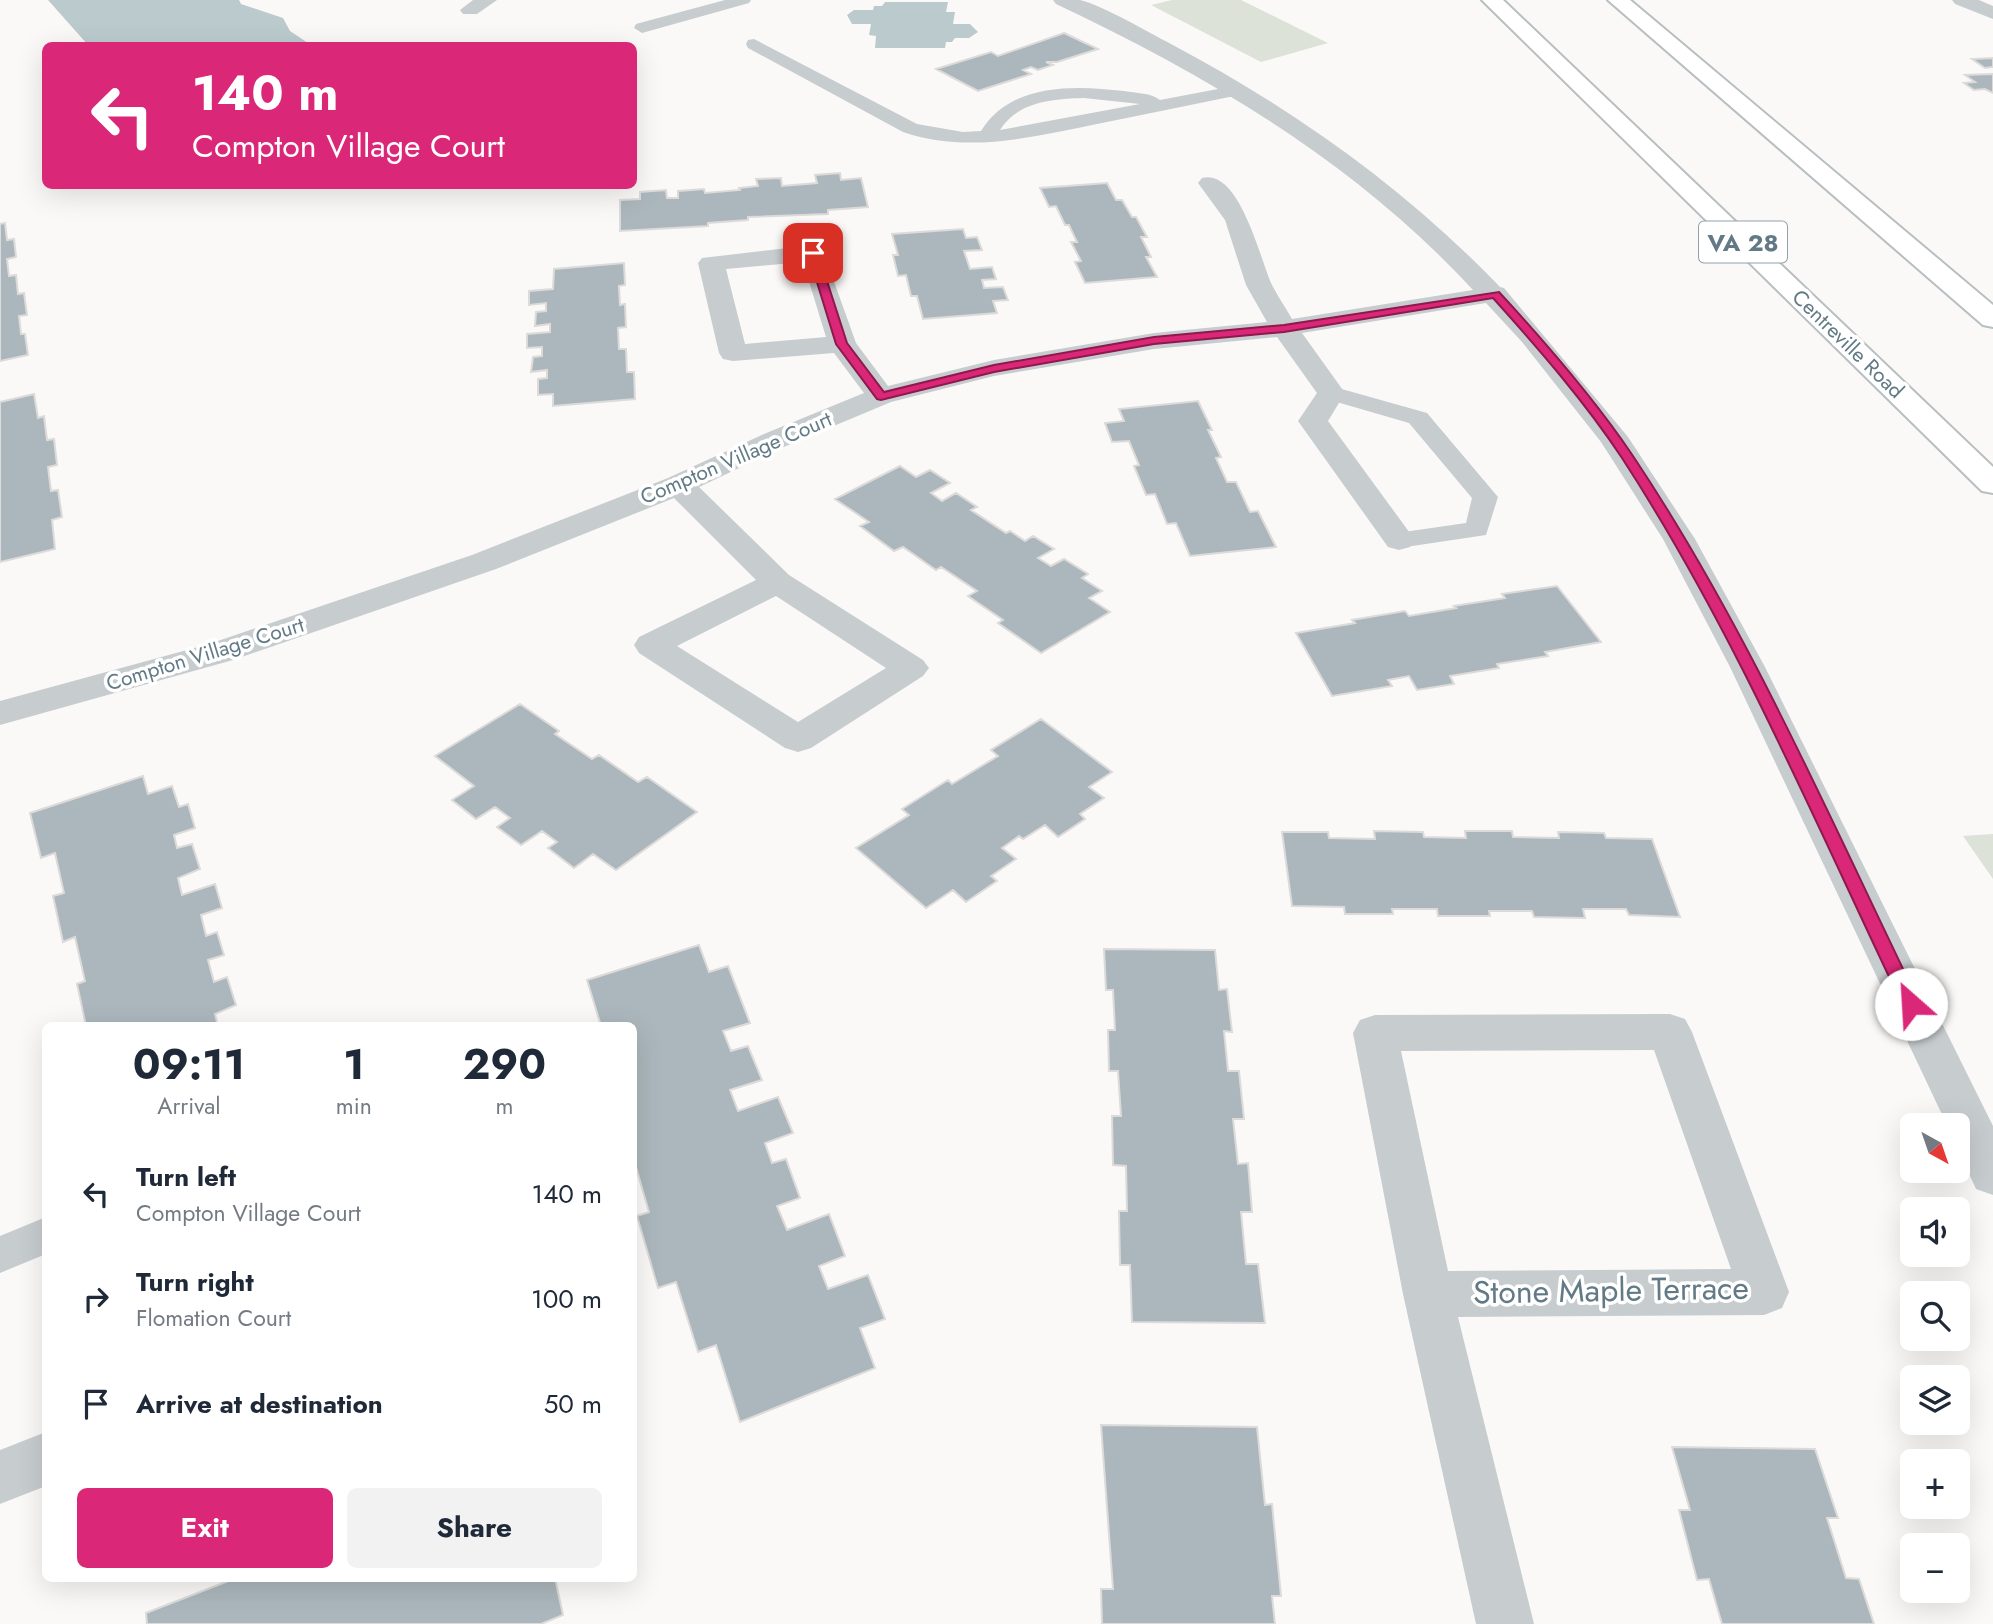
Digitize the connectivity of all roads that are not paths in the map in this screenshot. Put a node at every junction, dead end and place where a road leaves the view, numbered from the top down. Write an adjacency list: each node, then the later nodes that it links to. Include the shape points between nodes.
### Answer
1 (743, 0): 7 (lane)
2 (1063, 0): 9 (street, via 1138,34)
3 (1492, 0): 19 (highway, Centreville Road / VA 28)
4 (1618, 0): 14 (highway)
5 (1962, 0): 6 (street)
6 (1993, 13)
7 (642, 28)
8 (754, 44): 11 (lane, via 910,128 942,138)
9 (1239, 90): 10 (lane); 13 (street, via 1300,128 1376,186)
10 (1176, 104): 11 (lane); 11 (lane, via 1098,92 1053,95 1011,108 990,127)
11 (986, 138)
12 (1210, 183): 15 (street, via 1237,220 1259,285)
13 (1495, 294): 15 (street, Compton Village Court); 24 (street, via 1539,342 1627,456 1724,617)
14 (1993, 318)
15 (1284, 328): 17 (street); 18 (street, Compton Village Court, via 1154,341 994,368)
16 (842, 344): 16 (street, via 733,353 710,263 813,253); 18 (street)
17 (1331, 393): 21 (street, via 1313,421); 21 (lane, via 1418,418 1485,497 1477,528)
18 (881, 396): 20 (street, Compton Village Court)
19 (1993, 484)
20 (679, 485): 22 (street); 23 (street, Compton Village Court, via 484,562 221,652)
21 (1399, 540)
22 (777, 582): 22 (street, via 799,596 911,668 798,739 651,645)
23 (0, 713)
24 (1993, 1174)
25 (42, 1237): 26 (lane)
26 (0, 1255)
27 (1428, 1294): 27 (street, Stone Maple Terrace, via 1375,1033 1670,1032 1763,1292); 30 (street, Stone Maple Terrace)
28 (42, 1461): 29 (street)
29 (0, 1477)
30 (1504, 1624)

